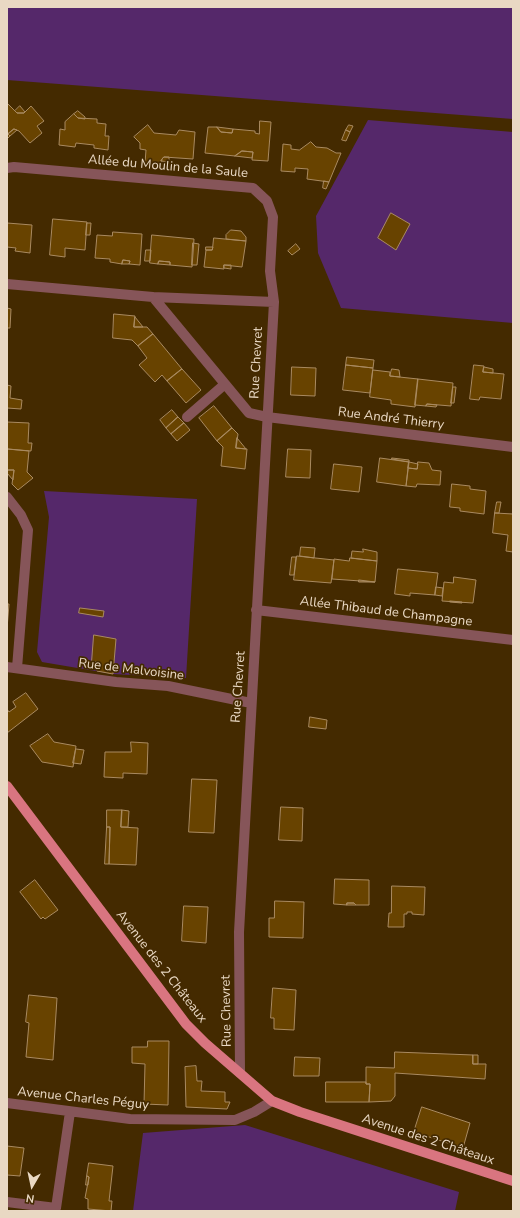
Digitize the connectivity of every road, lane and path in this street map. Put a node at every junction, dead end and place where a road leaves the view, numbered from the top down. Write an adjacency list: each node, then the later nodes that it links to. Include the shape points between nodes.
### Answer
1 (7, 168): 4 (street, Allée du Moulin de la Saule, via 14,166 253,188 267,201 273,217 270,271)
2 (7, 284): 3 (street)
3 (153, 297): 4 (street); 5 (street, Rue André Thierry)
4 (274, 302): 7 (street, Rue Chevret)
5 (225, 384): 6 (street); 7 (street, Rue André Thierry, via 249,413)
6 (187, 417)
7 (267, 417): 8 (street, Rue André Thierry); 10 (street, Rue Chevret)
8 (513, 447)
9 (7, 497): 12 (street, via 21,515 28,530)
10 (256, 610): 11 (street, Allée Thibaud de Champagne); 13 (street, Rue Chevret)
11 (513, 640)
12 (12, 667): 13 (street, Rue de Malvoisine, via 116,682 168,686)
13 (251, 703): 15 (street, Rue Chevret, via 239,932)
14 (7, 786): 15 (main road, Avenue des 2 Châteaux, via 186,1024)
15 (240, 1073): 16 (main road, Avenue des 2 Châteaux)
16 (272, 1101): 18 (street, Avenue Charles Péguy, via 235,1120 130,1120); 19 (main road, Avenue des 2 Châteaux)
17 (7, 1103): 18 (street, Avenue Charles Péguy)
18 (70, 1112): 20 (street, via 56,1208)
19 (513, 1181)
20 (7, 1202)

